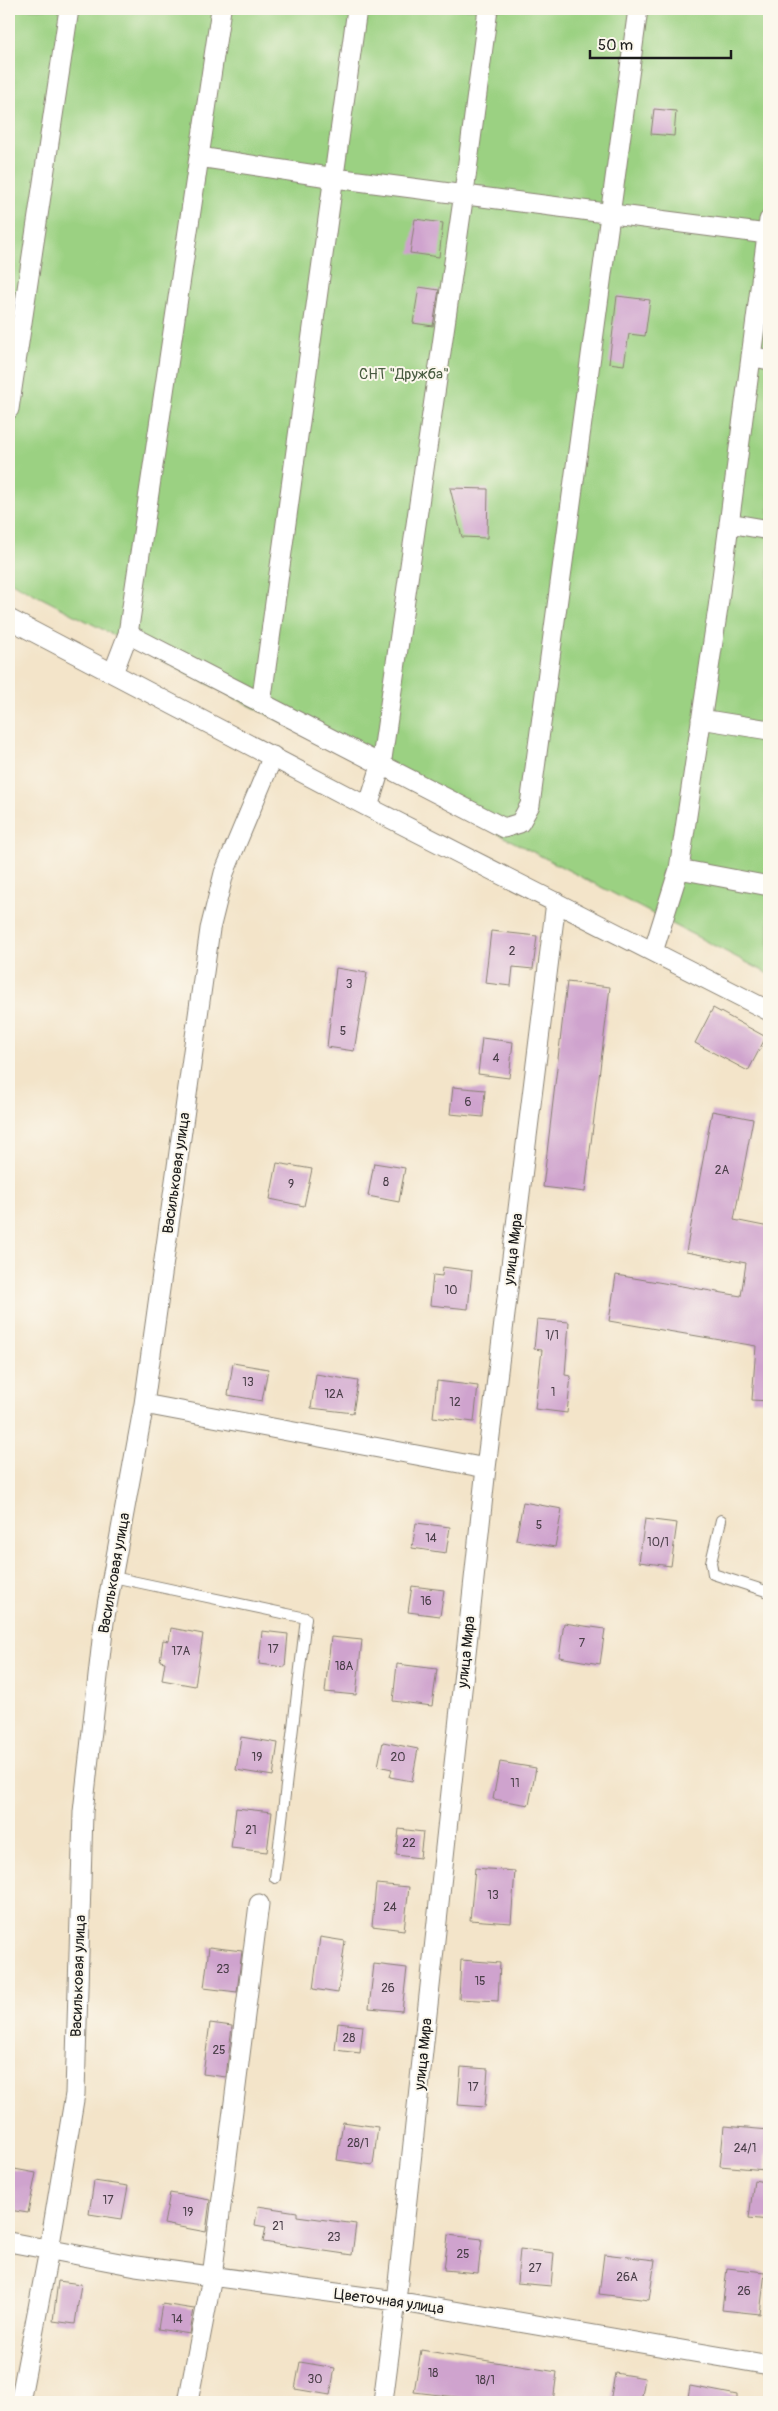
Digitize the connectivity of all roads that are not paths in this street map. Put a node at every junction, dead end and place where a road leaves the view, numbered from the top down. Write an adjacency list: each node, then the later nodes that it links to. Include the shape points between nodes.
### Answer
1 (69, 9): 12 (street)
2 (221, 9): 6 (street)
3 (357, 9): 7 (street)
4 (488, 9): 8 (street)
5 (638, 9): 9 (street)
6 (199, 157): 7 (street); 16 (street)
7 (335, 178): 8 (street); 18 (street)
8 (464, 193): 9 (street); 22 (street)
9 (611, 213): 10 (street); 22 (street, via 530,805 520,823 504,828)
10 (768, 227): 11 (street)
11 (760, 358): 13 (street)
12 (9, 409)
13 (729, 523): 14 (street); 19 (street)
14 (769, 530)
15 (9, 619): 17 (street)
16 (128, 634): 17 (street); 18 (street)
17 (113, 673): 21 (street)
18 (261, 704): 22 (street)
19 (701, 719): 20 (street); 24 (street)
20 (769, 730)
21 (273, 756): 23 (street); 29 (street, Васильковая улица, via 224,873 210,929)
22 (381, 766): 23 (street)
23 (368, 807): 26 (street)
24 (679, 869): 25 (street); 27 (street)
25 (769, 886)
26 (556, 902): 27 (street); 30 (street, улица Мира)
27 (653, 952): 28 (street)
28 (769, 1011)
29 (144, 1404): 30 (street); 32 (street, Васильковая улица)
30 (486, 1468): 39 (street, улица Мира)
31 (721, 1520): 33 (lane, via 711,1562 713,1574)
32 (113, 1577): 34 (lane, via 306,1618); 37 (street, Васильковая улица, via 104,1622 83,1812 75,2094)
33 (769, 1592)
34 (275, 1878)
35 (259, 1904): 38 (street)
36 (9, 2242): 37 (street, Цветочная улица)
37 (50, 2250): 38 (street, Цветочная улица); 41 (street, Васильковая улица)
38 (212, 2277): 39 (street, Цветочная улица); 42 (street)
39 (396, 2301): 40 (street, Цветочная улица); 43 (street, улица Мира)
40 (769, 2365)
41 (20, 2402)
42 (188, 2402)
43 (383, 2402)

